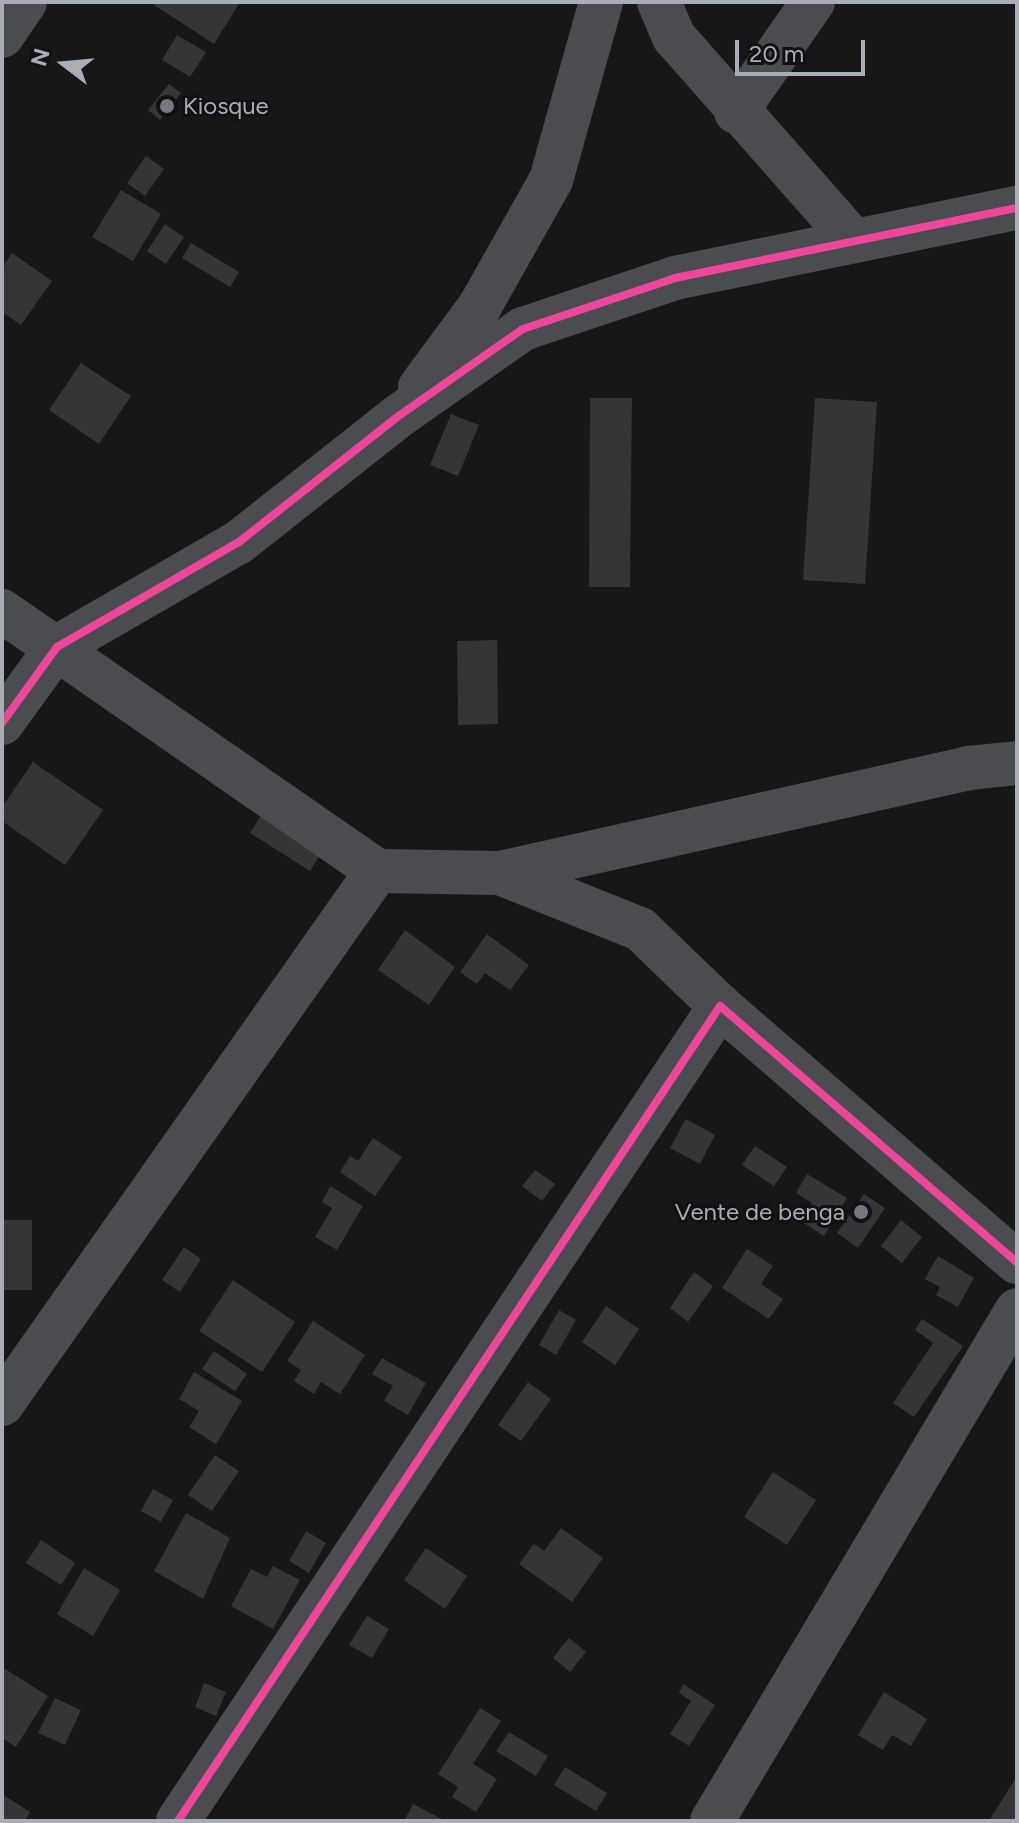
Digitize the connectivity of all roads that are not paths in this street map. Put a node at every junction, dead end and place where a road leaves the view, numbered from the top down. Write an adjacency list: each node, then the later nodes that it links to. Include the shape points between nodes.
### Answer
1 (25, 2): 5 (street)
2 (601, 2): 9 (street, via 551,180 480,306)
3 (659, 2): 6 (street, via 674,37)
4 (813, 2): 6 (street)
5 (2, 36)
6 (736, 112): 8 (street)
7 (1017, 208): 8 (street)
8 (854, 241): 9 (street, via 675,278 523,329)
9 (400, 415): 11 (street, via 239,542)
10 (2, 611): 11 (street)
11 (57, 647): 12 (street); 14 (street)
12 (2, 723)
13 (1017, 763): 15 (street, via 969,768)
14 (377, 871): 15 (street); 19 (street)
15 (500, 873): 16 (street, via 640,929)
16 (720, 1006): 17 (street); 20 (street)
17 (1017, 1262)
18 (1017, 1310): 21 (street)
19 (2, 1404)
20 (178, 1821)
21 (712, 1821)

